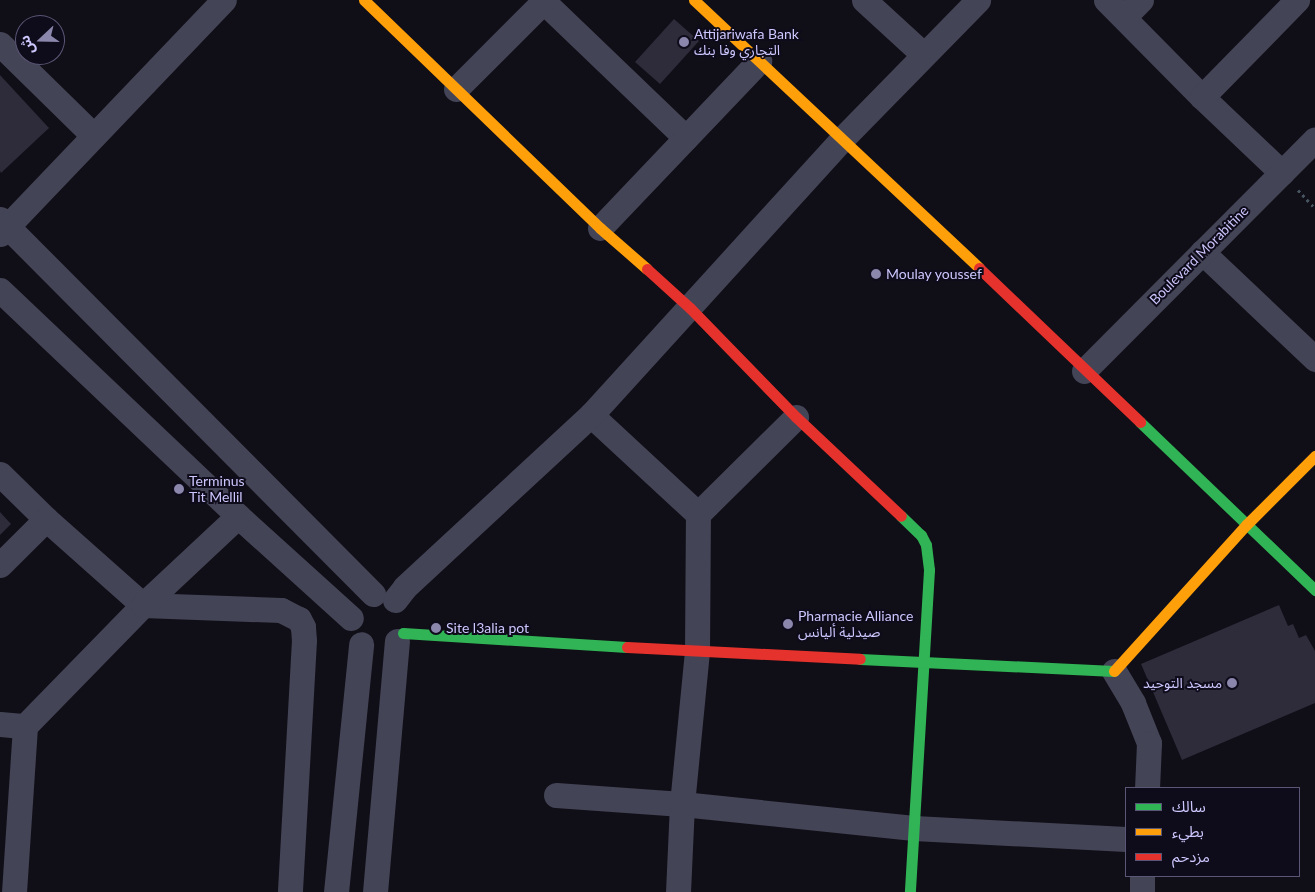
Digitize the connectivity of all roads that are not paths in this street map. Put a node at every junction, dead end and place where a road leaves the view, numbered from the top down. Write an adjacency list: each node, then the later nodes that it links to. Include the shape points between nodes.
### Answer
1 (224, 0): 15 (street)
2 (364, 0): 13 (street)
3 (544, 0): 13 (street); 16 (street)
4 (694, 0): 12 (street)
5 (864, 0): 11 (street)
6 (978, 0): 11 (street)
7 (1106, 0): 9 (street)
8 (1296, 0): 14 (street)
9 (1132, 8): 14 (street)
10 (0, 44): 15 (street)
11 (924, 56): 18 (street)
12 (759, 61): 16 (street); 18 (street)
13 (456, 88): 21 (street)
14 (1202, 97): 19 (street)
15 (93, 135): 20 (street)
16 (686, 138): 21 (street)
17 (1315, 139): 19 (street, Boulevard Morabitine)
18 (841, 140): 24 (street); 26 (street)
19 (1282, 173): 22 (street, Boulevard Morabitine)
20 (2, 226): 37 (street)
21 (600, 228): 24 (street)
22 (1202, 252): 25 (street); 26 (street, Boulevard Morabitine)
23 (0, 290): 32 (street)
24 (690, 308): 27 (street); 28 (street)
25 (1315, 359)
26 (1084, 371): 34 (street)
27 (591, 415): 31 (street); 37 (street, via 404,587)
28 (796, 417): 31 (street); 43 (street, via 921,535 926,545 929,570)
29 (1315, 456): 34 (street)
30 (0, 474): 33 (street)
31 (698, 514): 42 (street)
32 (238, 516): 38 (street); 39 (street)
33 (46, 519): 35 (street); 38 (street)
34 (1246, 525): 36 (street); 44 (street)
35 (0, 565)
36 (1315, 590)
37 (384, 597): 39 (street, via 358,602); 40 (street, via 400,605 405,619)
38 (143, 605): 46 (street); 54 (street, via 281,610 293,614 301,623 304,640)
39 (351, 618): 41 (street, via 354,636)
40 (400, 637): 41 (street, via 389,647 380,649); 42 (street); 56 (street)
41 (361, 644): 55 (street)
42 (697, 652): 43 (street); 49 (street)
43 (922, 664): 44 (street); 50 (street)
44 (1114, 671): 47 (street, via 1133,703 1149,743)
45 (0, 724): 46 (street)
46 (25, 726): 53 (street)
47 (1146, 787)
48 (556, 795): 49 (street)
49 (682, 804): 50 (street); 57 (street)
50 (914, 828): 51 (street); 58 (street)
51 (1125, 839)
52 (1142, 877): 59 (street)
53 (14, 892)
54 (290, 892)
55 (336, 892)
56 (375, 892)
57 (678, 892)
58 (910, 892)
59 (1142, 892)

